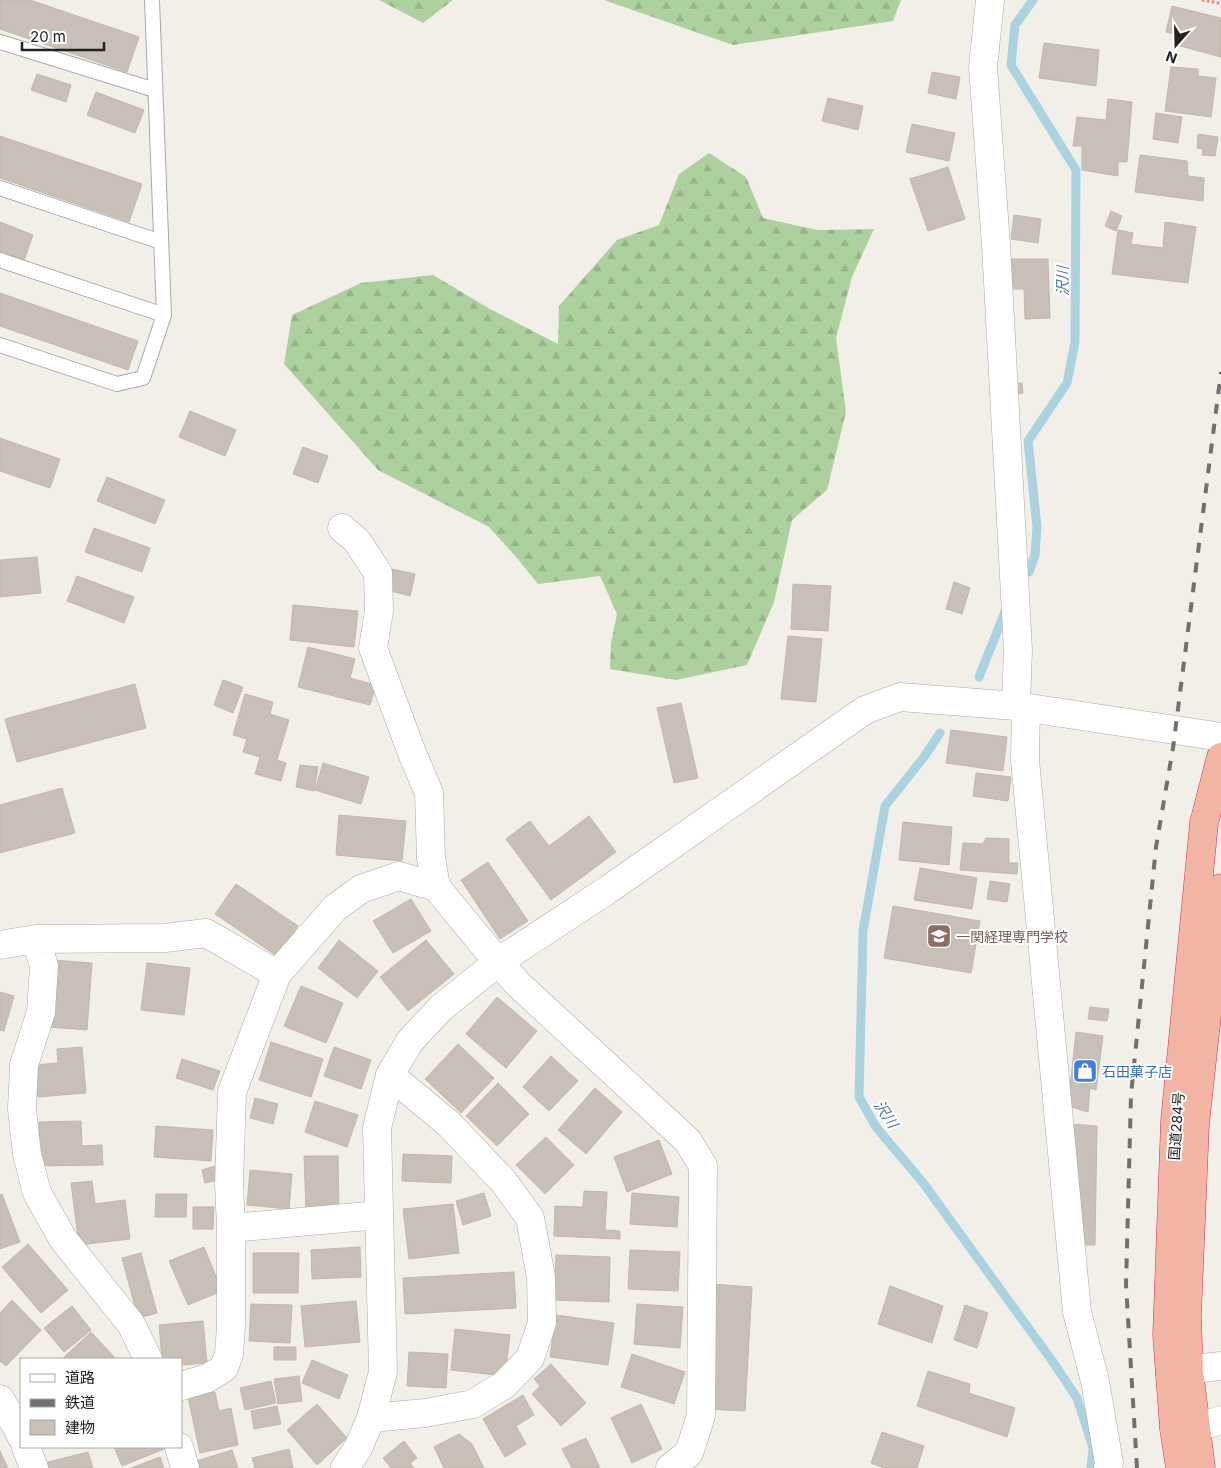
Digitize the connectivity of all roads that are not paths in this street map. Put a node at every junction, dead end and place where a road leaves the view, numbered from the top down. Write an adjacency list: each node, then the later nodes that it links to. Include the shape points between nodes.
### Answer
1 (152, 0): 4 (lane)
2 (990, 0): 11 (street, via 983,67)
3 (0, 42): 4 (lane)
4 (155, 90): 6 (lane)
5 (0, 188): 6 (lane)
6 (161, 242): 8 (lane)
7 (0, 260): 8 (lane)
8 (164, 315): 9 (lane, via 143,378 117,384)
9 (0, 345)
10 (342, 528): 15 (street, via 357,541 378,573 379,612 373,648 429,793 431,858)
11 (1021, 706): 12 (street); 19 (street, via 900,697 865,710 609,889); 38 (street, via 1076,1312 1096,1381)
12 (1221, 737)
13 (1221, 757): 14 (highway, 国道284号)
14 (1212, 825): 26 (highway, 国道284号, via 1175,1121 1167,1335)
15 (436, 887): 19 (street); 20 (street, via 398,876 361,889 335,908)
16 (1221, 888): 26 (highway, 国道284号, via 1195,1124 1187,1316)
17 (36, 939): 18 (street); 20 (street, via 165,938 206,933); 24 (street, via 44,966 41,1012 24,1065 22,1109 27,1154 37,1193 63,1239 130,1324)
18 (0, 945)
19 (498, 962): 21 (street, via 440,1008 410,1041); 37 (street, via 688,1141 703,1166 701,1416 689,1453)
20 (277, 974): 23 (street, via 232,1092)
21 (390, 1075): 22 (street, via 377,1128); 29 (street, via 449,1124 504,1182 530,1218 541,1277 542,1323 530,1358 504,1385 473,1404)
22 (379, 1216): 23 (street); 29 (street, via 383,1372)
23 (231, 1228): 27 (street, via 229,1354 224,1368 208,1378)
24 (147, 1358)
25 (1221, 1366): 26 (street)
26 (1180, 1373): 30 (highway, 国道284号)
27 (182, 1386)
28 (0, 1399): 31 (street)
29 (372, 1418): 36 (street)
30 (1197, 1425): 39 (highway, 国道284号); 40 (highway, 国道284号)
31 (20, 1432)
32 (26, 1448): 34 (street)
33 (179, 1448): 35 (street)
34 (34, 1468)
35 (185, 1468)
36 (345, 1468)
37 (670, 1468)
38 (1108, 1468)
39 (1180, 1468)
40 (1201, 1468)

